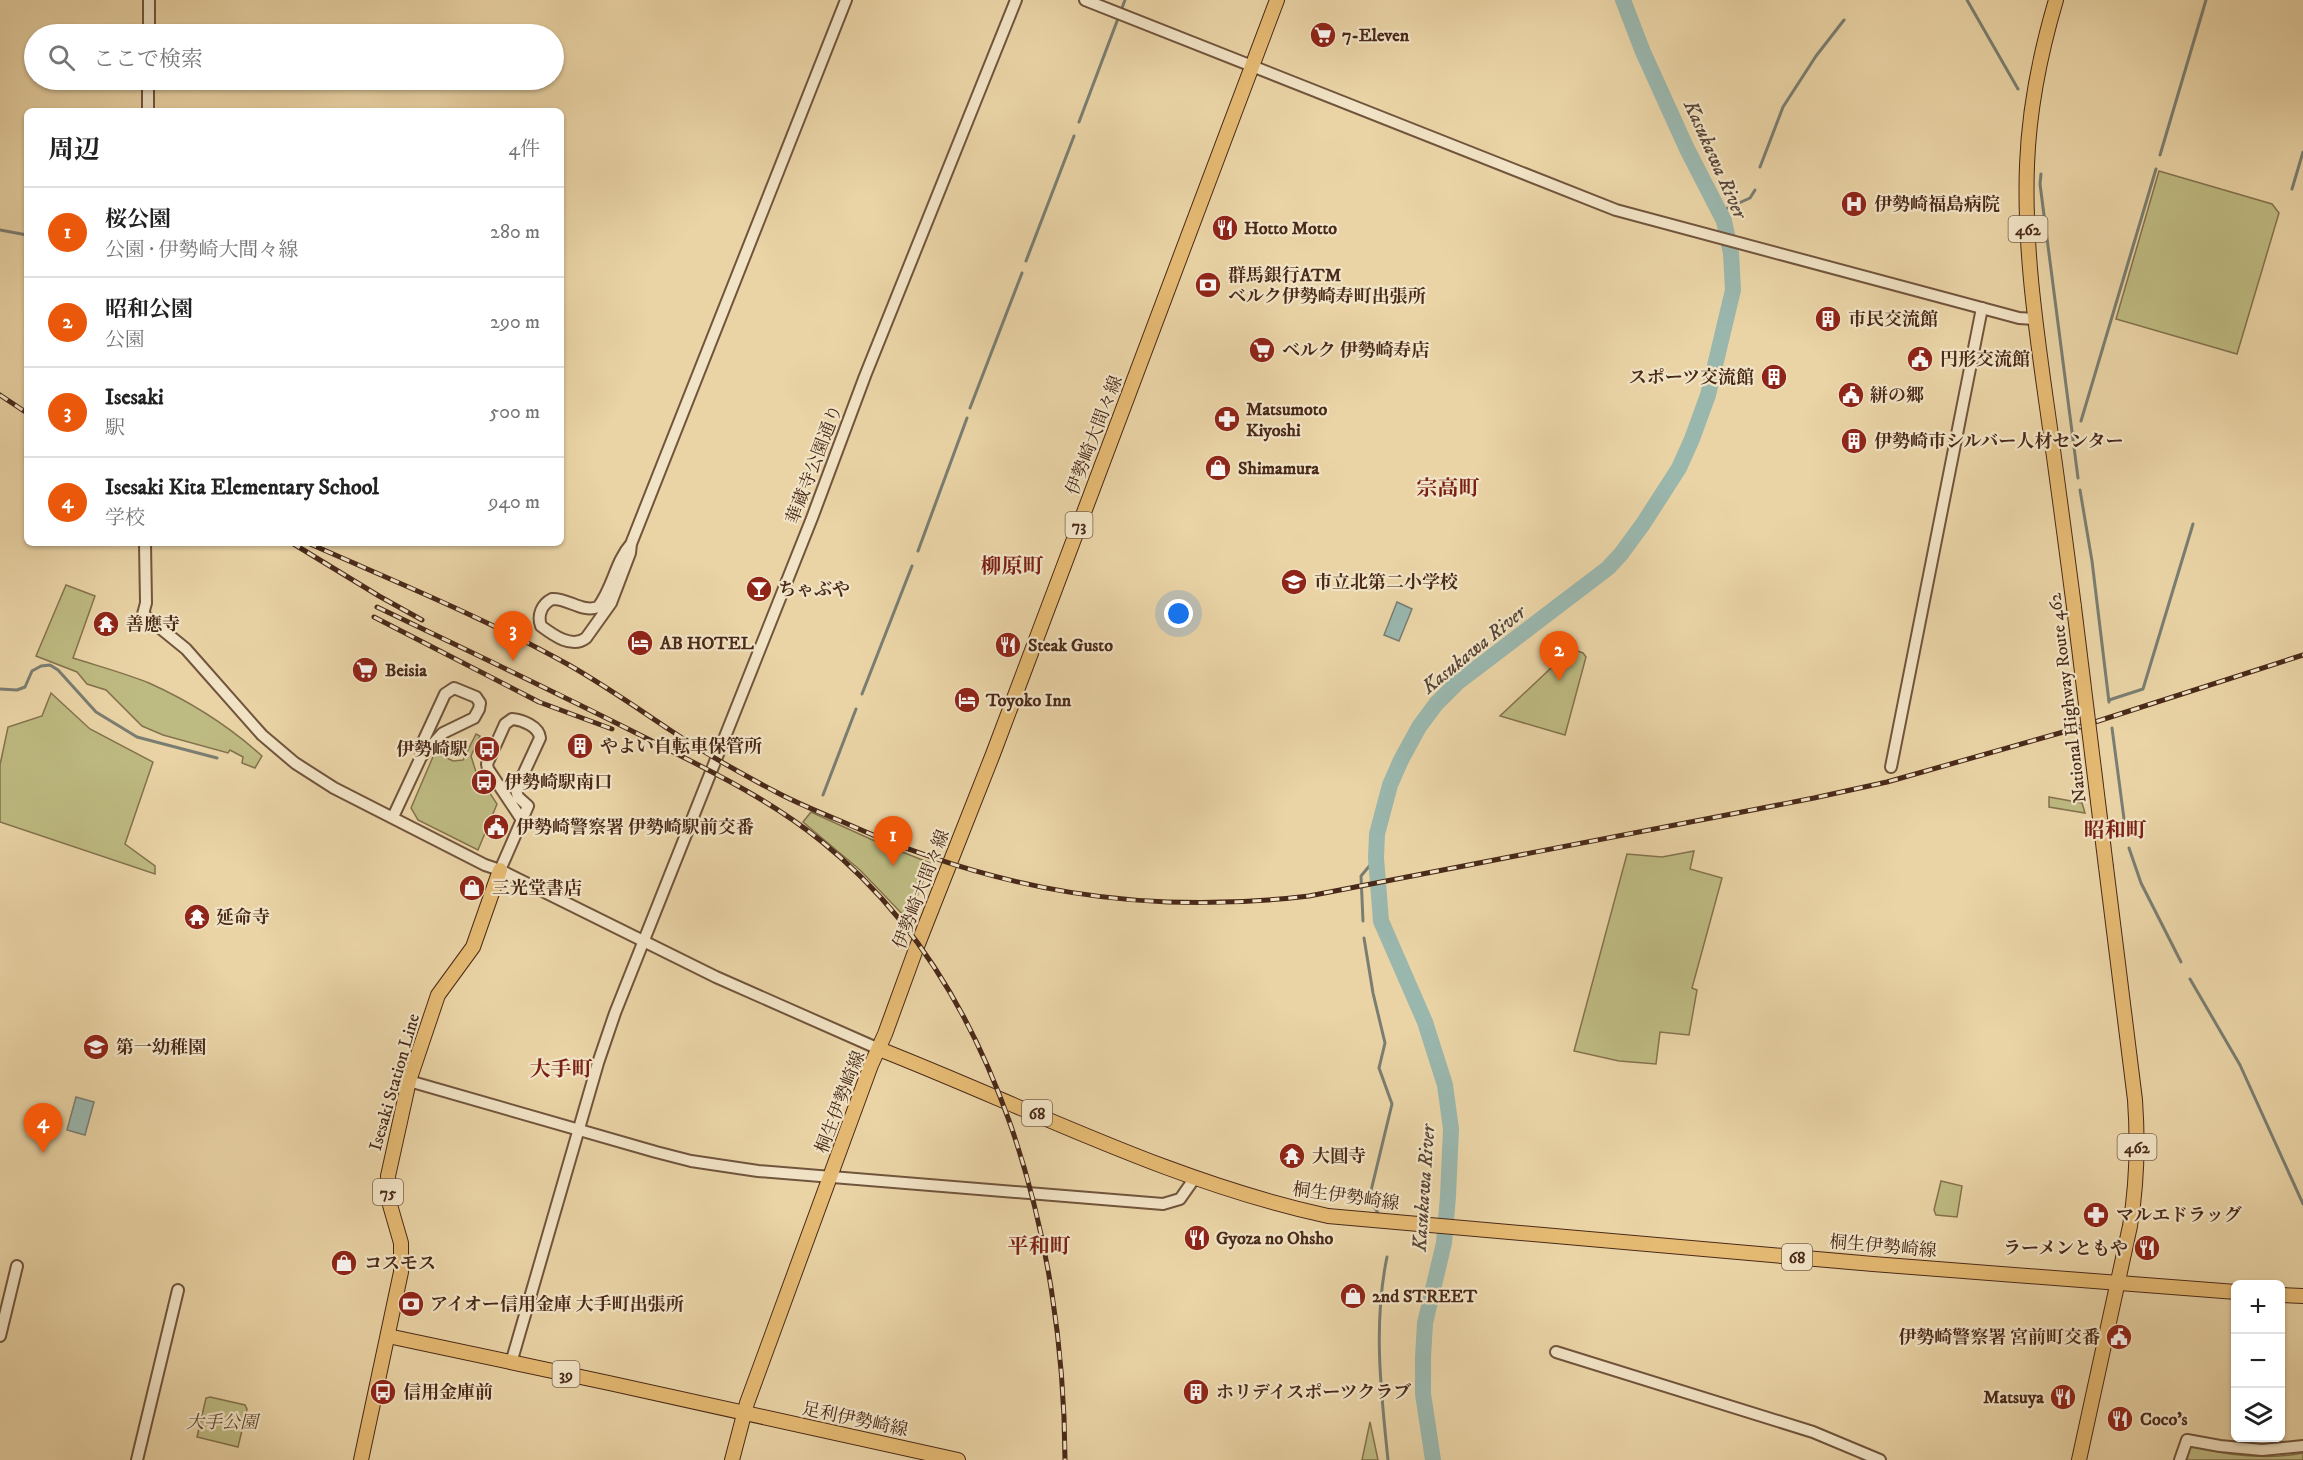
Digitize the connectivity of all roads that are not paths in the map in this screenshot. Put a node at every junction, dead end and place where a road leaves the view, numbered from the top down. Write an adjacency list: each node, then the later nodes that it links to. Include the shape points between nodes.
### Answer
1 (149, 0): 7 (street)
2 (846, 0): 13 (street)
3 (1016, 0): 20 (street, 華蔵寺公園通り)
4 (1085, 0): 8 (street)
5 (1278, 0): 8 (main road, 伊勢崎大間々線 / 73)
6 (2056, 0): 12 (main road, National Highway Route 462 / 462, via 2038,70 2027,163 2027,224)
7 (149, 24)
8 (1252, 68): 11 (street, via 1595,203); 21 (main road, 伊勢崎大間々線 / 73)
9 (148, 90): 10 (street)
10 (148, 108)
11 (1982, 308): 12 (street); 16 (street)
12 (2035, 319): 27 (main road, National Highway Route 462 / 462, bridge, via 2137,1129 2134,1199)
13 (630, 544): 13 (street, via 611,603 586,638 570,642 541,626 541,612 552,599 589,609 598,607)
14 (145, 546): 17 (street, via 143,614 186,649 276,749 319,780)
15 (421, 757): 15 (street, via 421,746 449,689 458,688 476,697 480,703 474,718 443,733); 17 (street)
16 (1891, 767)
17 (393, 818): 19 (street)
18 (522, 820): 18 (street, via 528,806 518,797 516,787 540,736 535,728 512,719 505,724 487,764); 19 (street)
19 (500, 870): 20 (street); 22 (main road, 75, via 473,947 438,996)
20 (644, 941): 21 (street); 23 (street, 華蔵寺公園通り, via 602,1052)
21 (879, 1049): 24 (main road, 桐生伊勢崎線); 25 (main road, 桐生伊勢崎線 / 68)
22 (410, 1081): 23 (street); 33 (main road, Isesaki Station Line / 75, via 388,1176 401,1251 401,1272)
23 (580, 1131): 24 (street, via 691,1161); 35 (street, 華蔵寺公園通り)
24 (830, 1178): 25 (street, via 1163,1204 1180,1199); 36 (main road, 桐生伊勢崎線)
25 (1194, 1179): 27 (main road, 桐生伊勢崎線 / 68, via 1328,1215)
26 (17, 1266): 32 (street)
27 (2118, 1282): 29 (main road, 桐生伊勢崎線 / 68); 43 (main road, National Highway Route 462 / 462)
28 (178, 1290): 38 (street)
29 (2231, 1292)
30 (2285, 1295): 31 (main road)
31 (2303, 1296)
32 (0, 1336)
33 (388, 1336): 35 (main road, 39); 39 (main road, Isesaki Station Line / 75)
34 (1556, 1352): 42 (street, via 1813,1432)
35 (511, 1363): 36 (main road, 39)
36 (744, 1413): 40 (main road, 桐生伊勢崎線); 41 (main road, 足利伊勢崎線 / 39)
37 (2303, 1446): 44 (street, via 2241,1449 2187,1440)
38 (136, 1460)
39 (361, 1460)
40 (732, 1460)
41 (958, 1460)
42 (1880, 1460)
43 (2079, 1460)
44 (2180, 1460)

